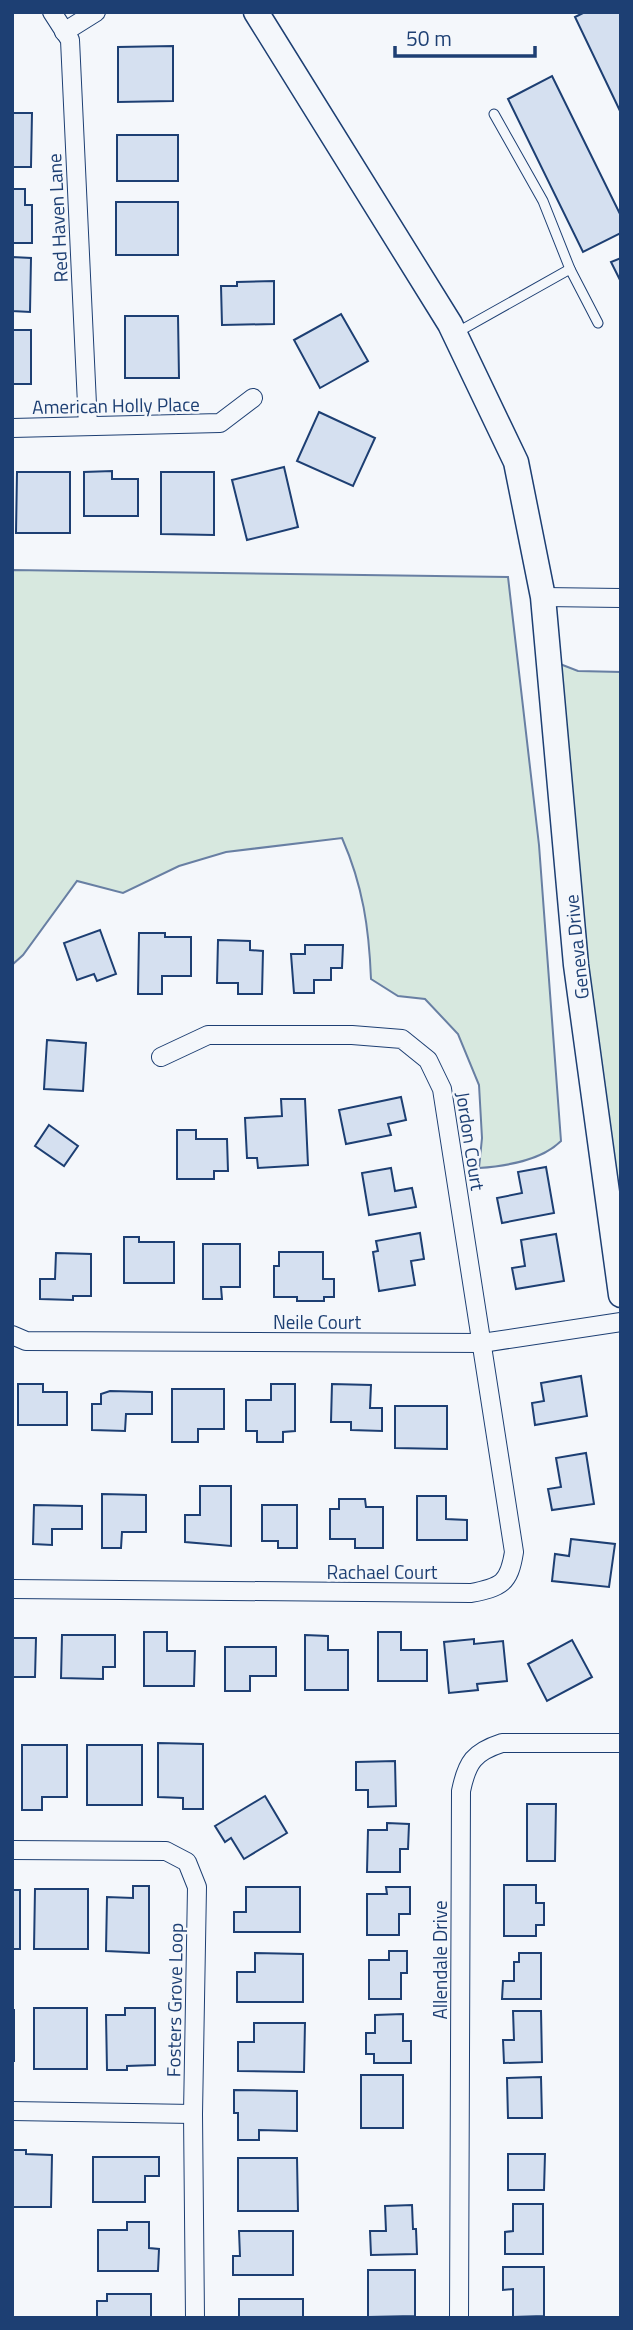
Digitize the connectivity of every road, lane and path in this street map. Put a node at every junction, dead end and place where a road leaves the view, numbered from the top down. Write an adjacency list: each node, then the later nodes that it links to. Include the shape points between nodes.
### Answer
1 (52, 12): 4 (street, Red Haven Lane)
2 (96, 12): 4 (street)
3 (256, 12): 8 (main road, Geneva Drive)
4 (64, 32): 10 (street, Red Haven Lane, via 70,40)
5 (494, 114): 6 (lane, via 543,201)
6 (570, 269): 7 (lane); 8 (lane)
7 (598, 323)
8 (455, 334): 12 (main road, Geneva Drive, via 516,462)
9 (253, 398): 10 (street, American Holly Place, via 220,424)
10 (88, 426): 11 (street, American Holly Place)
11 (12, 428)
12 (543, 597): 13 (street); 15 (main road, Geneva Drive, via 576,965)
13 (621, 598)
14 (160, 1057): 18 (street, Jordon Court, via 208,1035 352,1035 402,1039 428,1060 442,1089)
15 (621, 1295)
16 (621, 1322): 18 (street, Neile Court)
17 (12, 1335): 18 (street, Neile Court, via 26,1341)
18 (482, 1343): 19 (street, Rachael Court, via 514,1552 511,1572 497,1588 471,1593)
19 (12, 1589)
20 (621, 1743): 25 (street, Allendale Drive, via 502,1743 487,1748 465,1770 461,1791)
21 (12, 1850): 23 (street, Fosters Grove Loop, via 166,1851 187,1862 197,1887)
22 (12, 2111): 23 (street)
23 (193, 2114): 24 (street, Fosters Grove Loop)
24 (195, 2318)
25 (459, 2318)

